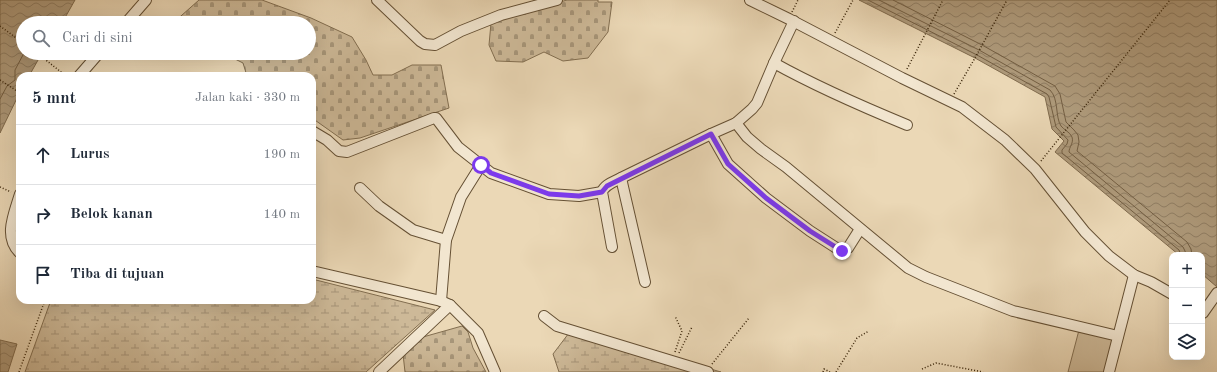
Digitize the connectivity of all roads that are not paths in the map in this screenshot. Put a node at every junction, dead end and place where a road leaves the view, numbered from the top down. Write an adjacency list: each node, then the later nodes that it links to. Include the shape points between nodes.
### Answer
1 (146, 0): 5 (street)
2 (377, 0): 3 (street, via 425,44 435,45 501,15)
3 (557, 0)
4 (750, 0): 6 (street)
5 (132, 16)
6 (791, 20): 8 (street); 24 (street, via 962,107 1005,140 1035,169 1084,232)
7 (93, 60): 9 (street)
8 (774, 63): 10 (street, via 757,103); 11 (street, via 860,106)
9 (82, 72)
10 (736, 123): 13 (street); 19 (street, via 761,149)
11 (907, 124)
12 (316, 134): 14 (street, via 339,151 347,152 436,118 458,147)
13 (711, 134): 15 (street); 19 (street, via 728,164 739,174 766,198 838,249 842,251 848,248)
14 (481, 165): 17 (street, via 491,173 549,194 579,196); 20 (street, via 461,197)
15 (622, 178): 17 (street, via 607,186); 25 (street)
16 (360, 188): 20 (street, via 379,206 413,230)
17 (602, 192): 21 (street)
18 (16, 208): 22 (street, via 10,233)
19 (860, 229): 31 (street, via 908,268 926,277 1013,311)
20 (446, 240): 28 (street)
21 (612, 247)
22 (16, 250)
23 (316, 272): 28 (street)
24 (1134, 275): 26 (street); 31 (street)
25 (645, 282)
26 (1169, 292)
27 (1216, 297): 29 (street)
28 (445, 303): 32 (street); 33 (street, via 478,333)
29 (1205, 312)
30 (544, 316): 34 (street, via 557,326)
31 (1118, 336): 35 (street)
32 (379, 372)
33 (495, 372)
34 (707, 372)
35 (1109, 372)

